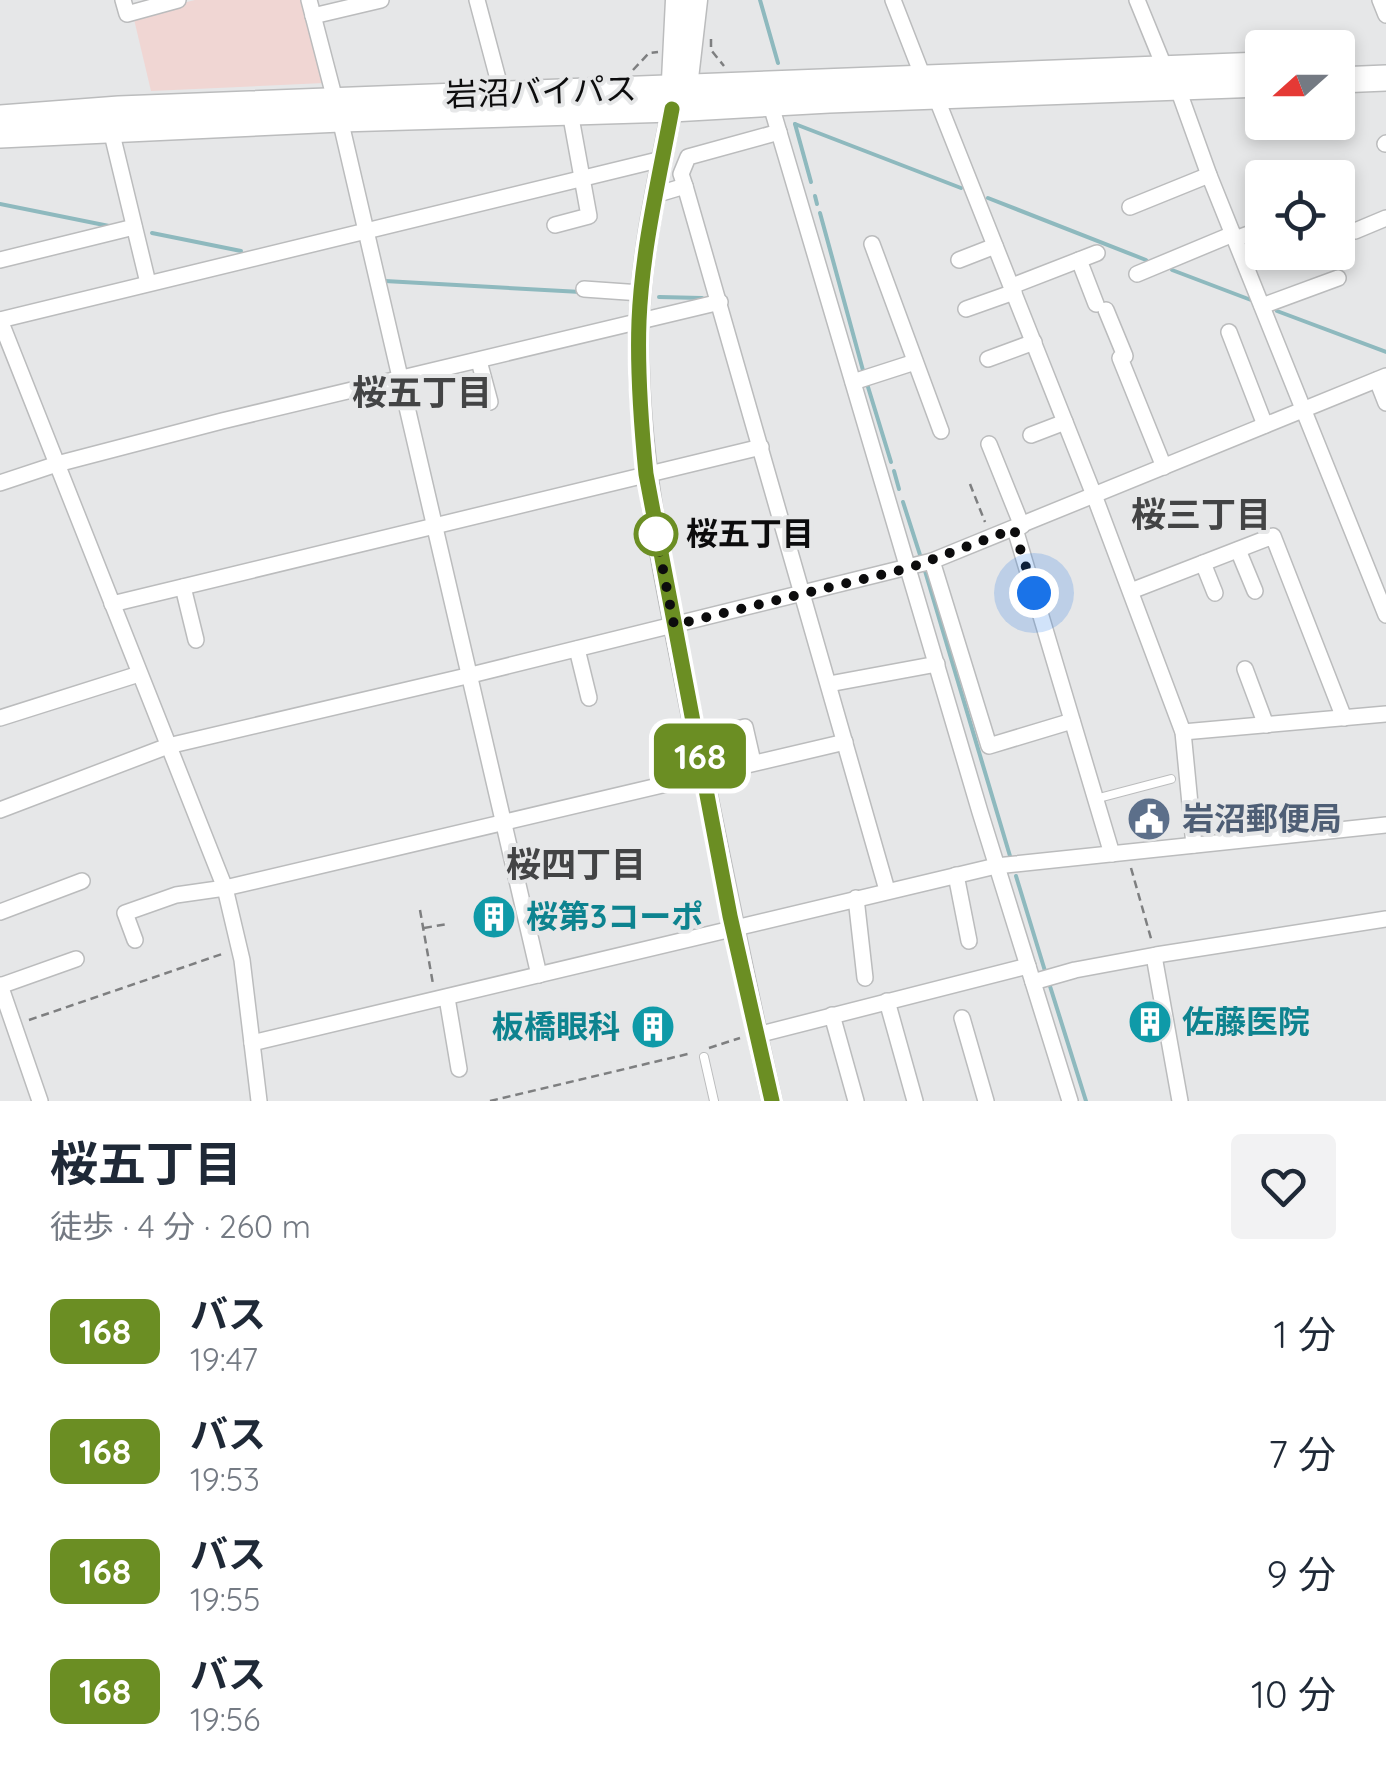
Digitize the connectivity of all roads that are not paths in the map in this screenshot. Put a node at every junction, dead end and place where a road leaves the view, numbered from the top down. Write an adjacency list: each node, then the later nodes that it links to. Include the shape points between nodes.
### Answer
1 (123, 0): 2 (street, via 126,14)
2 (178, 0)
3 (381, 0): 10 (street)
4 (478, 0): 20 (street)
5 (678, 0): 21 (main road)
6 (696, 0): 21 (main road, via 692,50)
7 (892, 0): 19 (street)
8 (1137, 0): 17 (street)
9 (1380, 0): 11 (street)
10 (310, 8): 23 (street)
11 (1386, 15)
12 (1386, 62): 13 (highway)
13 (1355, 63)
14 (1245, 68): 17 (highway, 岩沼バイパス)
15 (1386, 78): 16 (highway)
16 (1355, 79)
17 (1172, 80): 18 (highway, 岩沼バイパス); 19 (highway, 岩沼バイパス); 30 (street)
18 (1245, 83)
19 (930, 87): 21 (highway, 岩沼バイパス); 22 (highway, 岩沼バイパス); 43 (street)
20 (502, 94): 21 (highway, 岩沼バイパス); 23 (highway, 岩沼バイパス)
21 (676, 94): 22 (highway, 岩沼バイパス); 24 (highway, 岩沼バイパス); 29 (street)
22 (770, 102): 27 (street)
23 (337, 109): 24 (highway, 岩沼バイパス); 25 (highway, 岩沼バイパス, via 119,109); 26 (highway, 岩沼バイパス); 38 (street)
24 (570, 112): 31 (street)
25 (0, 118)
26 (111, 130): 28 (highway, 岩沼バイパス); 37 (street)
27 (779, 132): 32 (street, via 688,157 681,174); 66 (street)
28 (0, 136)
29 (662, 160): 31 (street); 33 (street)
30 (1209, 175): 34 (street); 41 (street)
31 (581, 179): 36 (street, via 588,216); 38 (street)
32 (686, 186): 33 (street); 54 (street)
33 (655, 195): 53 (street)
34 (1130, 207)
35 (1386, 218): 39 (street)
36 (555, 225)
37 (134, 227): 45 (street); 50 (street)
38 (364, 230): 50 (street); 65 (street)
39 (1355, 231)
40 (1245, 234): 41 (street)
41 (1234, 237): 48 (street); 55 (street)
42 (872, 244): 63 (street)
43 (995, 246): 46 (street); 52 (street)
44 (1097, 253): 47 (street)
45 (0, 260)
46 (959, 260)
47 (1080, 260): 52 (street); 77 (street, via 1125,356 1120,358)
48 (1137, 274)
49 (1338, 278): 55 (street)
50 (148, 283): 57 (street)
51 (584, 289): 53 (street)
52 (1012, 289): 56 (street); 60 (street)
53 (641, 293): 58 (street)
54 (720, 302): 58 (street); 75 (street)
55 (1262, 306): 69 (street)
56 (966, 309)
57 (0, 320): 76 (street)
58 (639, 322): 62 (street); 78 (street)
59 (1229, 332): 71 (street)
60 (1034, 342): 61 (street); 70 (street)
61 (988, 360)
62 (479, 361): 65 (street); 67 (street)
63 (915, 362): 66 (street); 72 (street)
64 (1382, 378): 68 (street); 69 (street)
65 (400, 380): 76 (street); 81 (street)
66 (854, 382): 86 (street)
67 (490, 402)
68 (1386, 403)
69 (1303, 410): 71 (street); 93 (street)
70 (1065, 422): 73 (street); 80 (street)
71 (1265, 426): 77 (street)
72 (941, 431)
73 (1031, 436)
74 (990, 444): 82 (street)
75 (762, 447): 78 (street); 91 (street)
76 (57, 464): 79 (street); 92 (street)
77 (1164, 467): 80 (street)
78 (646, 474): 81 (street); 94 (street)
79 (0, 483)
80 (1094, 496): 82 (street); 88 (street)
81 (435, 526): 87 (street); 100 (street)
82 (1018, 527): 84 (street); 106 (street)
83 (1238, 550): 85 (street); 89 (street); 105 (street, via 1273,536)
84 (932, 561): 86 (street); 106 (street, via 989,746)
85 (1203, 563): 88 (street); 90 (street)
86 (909, 568): 91 (street); 97 (street)
87 (183, 587): 92 (street); 95 (street)
88 (1131, 591): 108 (street)
89 (1255, 591)
90 (1215, 593)
91 (804, 594): 94 (street); 101 (street)
92 (112, 604): 99 (street)
93 (1386, 616)
94 (674, 625): 96 (street); 109 (street)
95 (196, 640)
96 (577, 649): 100 (street); 102 (street)
97 (937, 664): 101 (street); 121 (street)
98 (1245, 669): 107 (street)
99 (140, 674): 104 (street); 111 (street)
100 (471, 676): 111 (street); 117 (street)
101 (829, 684): 110 (street)
102 (589, 698)
103 (1386, 714): 105 (street)
104 (0, 718)
105 (1344, 718): 107 (street)
106 (1072, 721): 115 (street)
107 (1266, 725): 108 (street)
108 (1183, 732): 119 (street)
109 (697, 740): 112 (street, via 745,727); 113 (street)
110 (845, 742): 112 (street); 125 (street)
111 (168, 746): 116 (street); 124 (street)
112 (753, 762): 113 (street)
113 (703, 774): 117 (street); 129 (street)
114 (1171, 779): 115 (lane)
115 (1095, 799): 120 (street)
116 (0, 810)
117 (506, 823): 124 (street); 135 (street)
118 (1386, 825): 119 (street)
119 (1194, 845): 120 (street)
120 (1119, 853): 121 (street)
121 (996, 866): 122 (street); 134 (street)
122 (956, 875): 125 (street); 131 (street)
123 (82, 881): 127 (street)
124 (226, 888): 130 (street, via 176,895 125,913); 143 (street)
125 (888, 890): 126 (street)
126 (856, 898): 129 (street); 136 (street)
127 (0, 912)
128 (1386, 919): 132 (street)
129 (734, 929): 135 (street); 142 (street)
130 (135, 940)
131 (969, 940)
132 (1155, 955): 134 (street); 154 (street)
133 (76, 959): 137 (street)
134 (1031, 974): 139 (street); 153 (street)
135 (539, 975): 138 (street)
136 (866, 978)
137 (0, 986): 146 (street)
138 (441, 999): 143 (street); 145 (street)
139 (886, 1000): 140 (street); 151 (street)
140 (832, 1015): 142 (street); 150 (street)
141 (962, 1018): 152 (street)
142 (749, 1036): 149 (street)
143 (252, 1043): 147 (street)
144 (704, 1057): 148 (lane)
145 (459, 1069)
146 (40, 1101)
147 (259, 1101)
148 (714, 1101)
149 (772, 1101)
150 (856, 1101)
151 (915, 1101)
152 (986, 1101)
153 (1070, 1101)
154 (1180, 1101)

